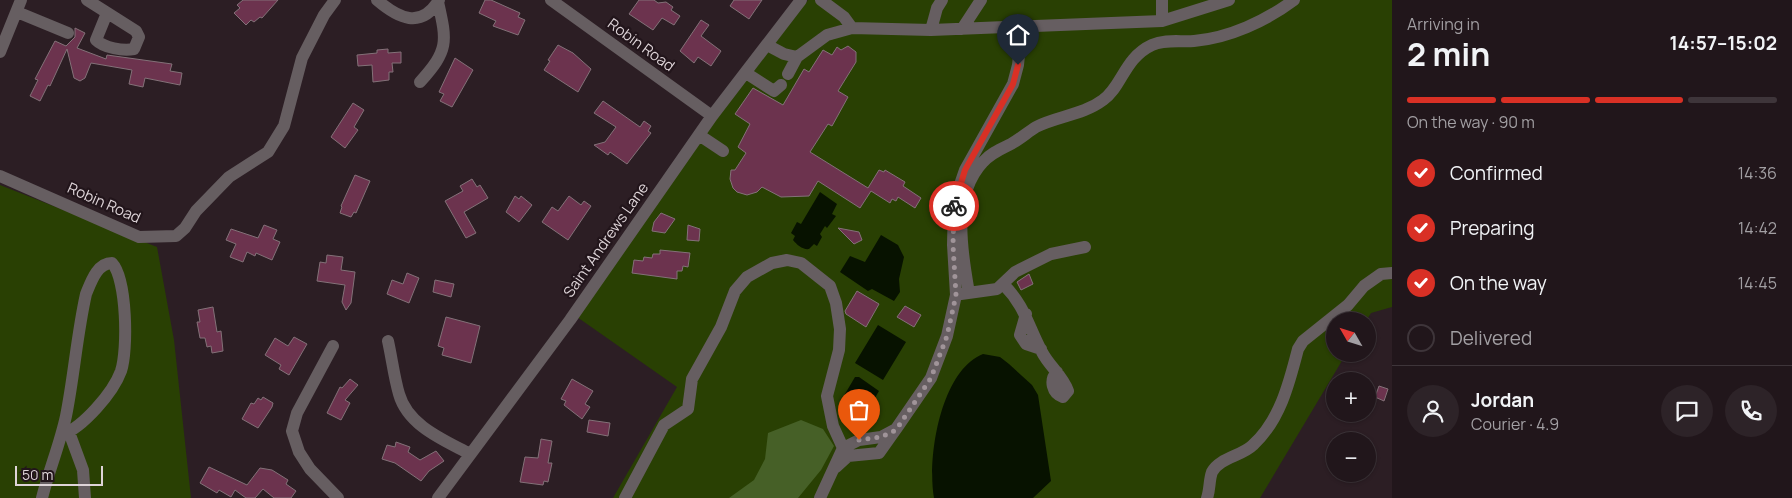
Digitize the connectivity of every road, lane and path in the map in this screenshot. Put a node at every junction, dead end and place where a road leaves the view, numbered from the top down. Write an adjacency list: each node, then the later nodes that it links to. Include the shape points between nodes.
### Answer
1 (87, 0): 14 (street)
2 (335, 0): 29 (street, Robin Road, via 302,58 284,126 268,152 229,177 176,236 139,237)
3 (377, 0): 12 (street, via 395,15 416,18 433,10)
4 (551, 0): 26 (street, Robin Road)
5 (801, 0): 21 (street, Saint Andrews Lane)
6 (821, 0): 17 (street, via 844,17)
7 (942, 0): 19 (street)
8 (980, 0): 18 (street)
9 (1162, 0): 15 (street)
10 (1229, 0): 15 (street)
11 (1294, 0): 33 (street, via 1275,14 1240,30 1194,41 1153,44 1130,63 1104,100 1036,127 982,162 968,190 960,229)
12 (439, 1): 25 (street, via 445,33 443,50 437,63)
13 (19, 6): 20 (street); 22 (street)
14 (107, 13)
15 (1162, 21): 16 (street)
16 (1022, 26): 18 (street); 33 (street, via 1013,84 965,170 954,202 953,245)
17 (852, 28): 19 (street); 23 (street, via 827,35)
18 (962, 29): 19 (street)
19 (931, 30)
20 (68, 33)
21 (767, 45): 23 (street); 24 (street, Saint Andrews Lane)
22 (0, 52)
23 (797, 57): 24 (street, via 774,91)
24 (746, 72): 26 (street, Saint Andrews Lane)
25 (420, 82)
26 (712, 116): 27 (street, Saint Andrews Lane)
27 (699, 135): 28 (street); 40 (street, Saint Andrews Lane, via 570,320)
28 (723, 151)
29 (0, 176)
30 (1085, 247): 32 (street, via 1051,254 1015,272)
31 (1392, 273): 48 (street, via 1381,274 1364,286 1348,305 1303,341 1274,418 1254,445 1215,467)
32 (1004, 285): 33 (street); 36 (street, via 1017,298 1041,348)
33 (963, 294): 37 (street, via 931,378)
34 (388, 341): 40 (street, via 398,393 406,408 427,430)
35 (333, 346): 44 (street, via 297,413 292,431 299,452 310,469)
36 (1057, 372)
37 (896, 430): 39 (street); 41 (street, via 880,453 848,456)
38 (65, 433): 38 (street, via 86,294 101,267 112,263 118,270 124,307 121,371 85,421); 42 (street); 43 (street, via 81,464)
39 (842, 448): 41 (street); 46 (street, via 833,426 828,396 839,350 840,329 830,286 801,263 787,260 772,263 747,277 735,291 721,327 692,379 688,409 664,425)
40 (470, 454): 45 (street, Saint Andrews Lane)
41 (832, 472): 47 (street)
42 (42, 498)
43 (85, 498)
44 (338, 498)
45 (438, 498)
46 (625, 498)
47 (820, 498)
48 (1207, 498)

